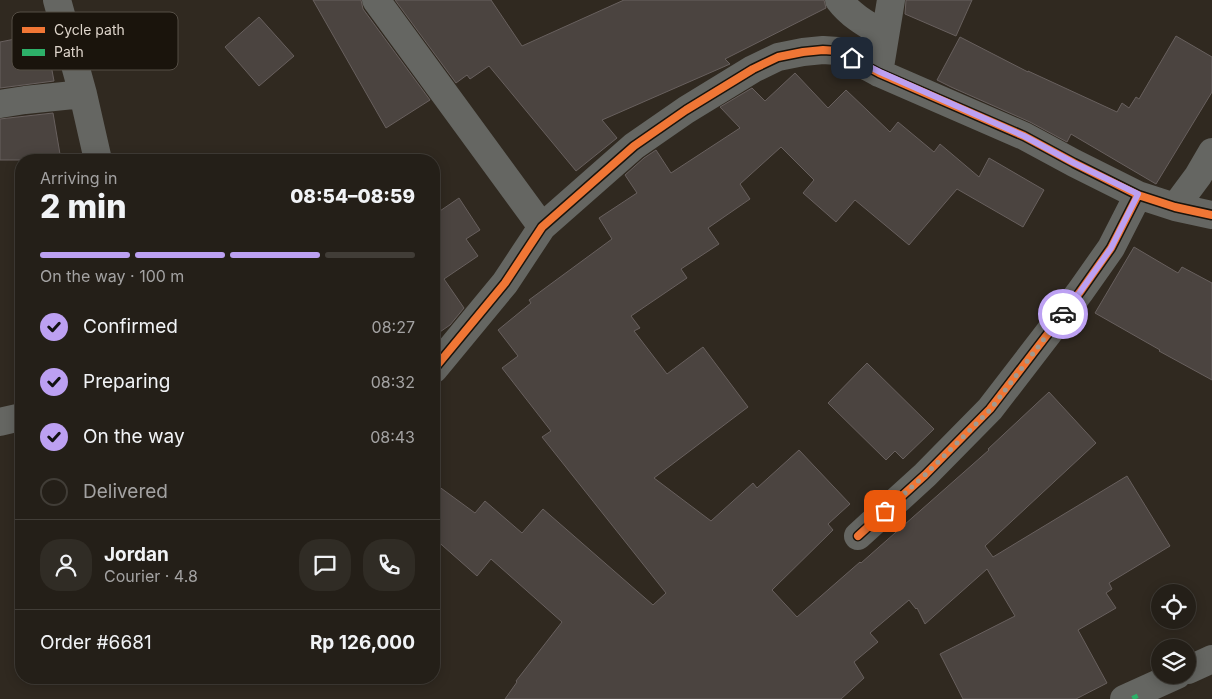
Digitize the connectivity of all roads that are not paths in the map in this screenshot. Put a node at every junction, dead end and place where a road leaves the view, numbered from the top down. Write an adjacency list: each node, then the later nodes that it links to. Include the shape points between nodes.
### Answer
1 (376, 0): 14 (street)
2 (839, 0): 4 (street, via 858,19)
3 (891, 0): 4 (street)
4 (885, 35): 6 (street)
5 (76, 70): 7 (street)
6 (880, 72): 11 (street, via 1024,136); 14 (street, via 838,51 802,52 778,57 686,110 634,146)
7 (83, 94): 8 (street); 10 (street)
8 (0, 104)
9 (1212, 152): 12 (street)
10 (97, 154)
11 (1138, 194): 12 (street); 18 (street, via 1111,248 990,410)
12 (1175, 207): 13 (street)
13 (1212, 215)
14 (542, 227): 15 (street, via 505,283)
15 (440, 362)
16 (15, 418): 17 (street)
17 (0, 422)
18 (858, 536)
19 (1212, 659): 20 (street)
20 (1196, 666)
21 (1159, 684): 22 (street)
22 (1131, 698)

